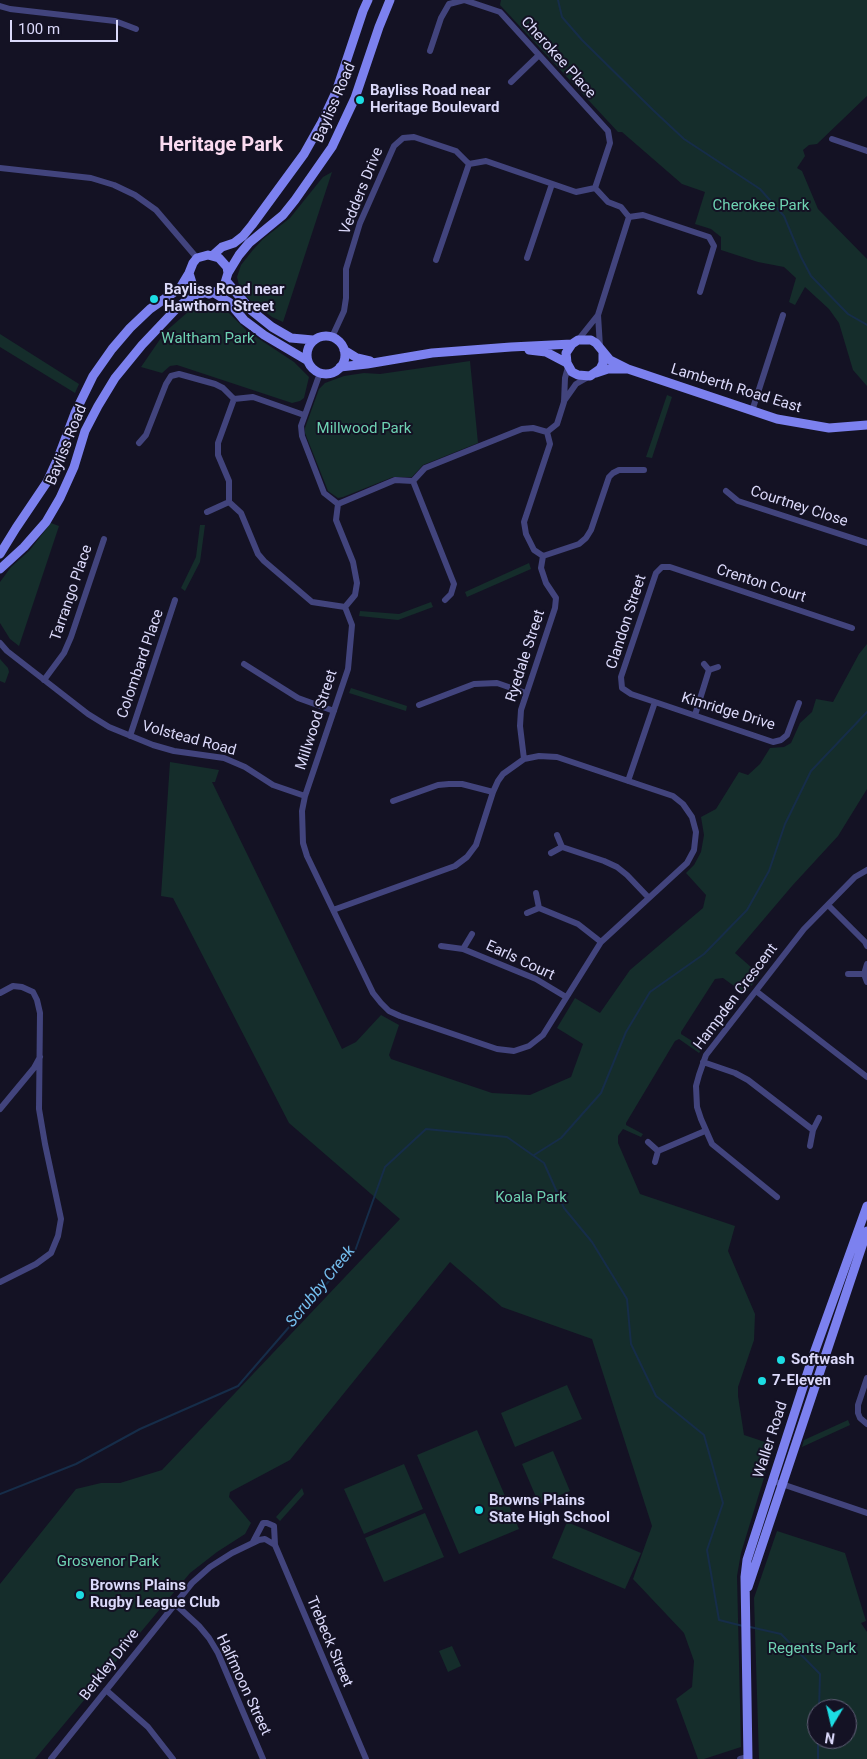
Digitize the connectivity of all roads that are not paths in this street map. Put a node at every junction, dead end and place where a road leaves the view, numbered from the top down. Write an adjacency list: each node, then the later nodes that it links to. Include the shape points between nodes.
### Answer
1 (368, 0): 15 (street, Bayliss Road, via 336,92 304,154 252,226 234,243)
2 (390, 0): 20 (street, Bayliss Road, via 355,98 328,154 283,214 239,255)
3 (0, 6): 4 (street, via 115,21)
4 (136, 30)
5 (430, 51): 6 (street, Cherokee Place, via 449,4 464,0 500,12)
6 (539, 55): 7 (street); 13 (street, Cherokee Place, via 608,131 610,143)
7 (511, 82)
8 (832, 139): 9 (street)
9 (867, 151)
10 (469, 164): 12 (street, via 486,162); 18 (street); 26 (street, Vedders Drive, via 456,151 414,137 403,138 394,146 360,223 346,269 344,311)
11 (0, 168): 16 (street, via 91,178 114,185 156,210)
12 (552, 184): 13 (street, via 576,192); 17 (street)
13 (595, 188): 14 (street, via 608,202 621,207)
14 (629, 218): 21 (street, via 643,215 709,237 714,246); 24 (street)
15 (213, 255): 16 (street, Bayliss Road); 20 (street, via 224,262)
16 (197, 258): 19 (street, Bayliss Road)
17 (527, 258)
18 (436, 260)
19 (189, 273): 22 (street, via 193,286); 54 (street, Bayliss Road, via 180,288 150,309 112,349 74,413 47,482)
20 (227, 277): 23 (street, Bayliss Road, via 224,286); 27 (street, via 252,312 272,327 291,338)
21 (700, 292)
22 (204, 293): 23 (street, Bayliss Road); 57 (street, Bayliss Road, via 191,297 178,307 115,378 86,431 74,467 46,522)
23 (214, 293): 32 (street, via 229,302 244,320 264,335)
24 (598, 315): 28 (street); 31 (street)
25 (782, 315): 41 (street)
26 (332, 337): 27 (street, via 322,336); 30 (street)
27 (313, 340): 32 (street, via 307,350)
28 (575, 342): 29 (street); 31 (street, via 590,340); 34 (street, via 566,353)
29 (512, 347): 33 (street, via 432,353); 34 (street, via 546,352)
30 (344, 350): 33 (street, via 357,358); 35 (street)
31 (602, 350): 36 (street, Lamberth Road East, via 610,360); 38 (street, via 603,363)
32 (308, 361): 37 (street)
33 (377, 363): 35 (street)
34 (567, 365): 38 (street, via 578,375); 40 (street)
35 (340, 367): 37 (street, via 331,373)
36 (628, 369): 38 (street, Lamberth Road East, via 608,369); 41 (street, Lamberth Road East)
37 (320, 373): 42 (street)
38 (593, 374): 40 (street, via 576,384)
39 (234, 399): 42 (street, via 253,397); 45 (street, via 216,384 179,374 171,376 146,435); 49 (street, via 218,443 218,455 229,481)
40 (564, 402): 44 (street, via 557,424)
41 (752, 411): 43 (street, Lamberth Road East, via 829,428)
42 (304, 415): 50 (street, via 302,436 324,494)
43 (867, 425)
44 (547, 432): 47 (street, via 522,429 425,468); 55 (street, via 550,444 524,522 534,550)
45 (139, 443)
46 (644, 470): 55 (street, via 613,473 586,538 579,544)
47 (413, 482): 50 (street, via 395,480); 59 (street, via 454,584)
48 (726, 491): 53 (street, Courtney Close, via 738,501)
49 (229, 502): 51 (street); 60 (street, via 241,513 264,561 312,602)
50 (338, 504): 60 (street, via 336,520 353,562 357,583 355,595)
51 (207, 512)
52 (104, 539): 67 (street, Tarrango Place, via 71,637 64,653)
53 (867, 543)
54 (0, 554)
55 (543, 556): 68 (street, Ryedale Street, via 541,568 556,598 555,608)
56 (662, 567): 61 (street, Crenton Court); 69 (street, Clandon Street, via 656,572 621,677 622,688)
57 (0, 569)
58 (175, 600): 74 (street, Colombard Place)
59 (445, 600)
60 (345, 607): 72 (street, Millwood Street, via 352,624 348,669)
61 (852, 628)
62 (0, 643): 67 (street, Volstead Road)
63 (244, 664): 72 (street, via 298,698)
64 (704, 664): 66 (street)
65 (718, 667): 66 (street)
66 (709, 670): 73 (street)
67 (44, 680): 74 (street, Volstead Road, via 88,714)
68 (526, 693): 71 (street, via 497,684 474,684); 75 (street, Ryedale Street, via 520,726)
69 (655, 702): 73 (street, Kimridge Drive); 76 (street)
70 (799, 703): 73 (street, Kimridge Drive, via 787,735 773,742)
71 (419, 705)
72 (334, 711): 78 (street, Millwood Street)
73 (694, 715)
74 (130, 736): 78 (street, Volstead Road, via 174,751 224,758 273,785)
75 (524, 759): 76 (street, Millwood Street, via 557,757); 77 (street, via 503,774)
76 (628, 781): 85 (street, Millwood Street, via 673,796 692,817 696,832 694,850 687,862)
77 (493, 792): 79 (street, via 449,784); 88 (street, via 476,845 455,866)
78 (305, 796): 88 (street, Millwood Street, via 303,844)
79 (393, 801)
80 (557, 835): 81 (street)
81 (562, 847): 82 (street); 85 (street, via 617,867)
82 (551, 853)
83 (867, 870): 86 (street, Hampden Crescent, via 855,877)
84 (536, 893): 87 (street)
85 (648, 897): 91 (street, Millwood Street)
86 (828, 905): 93 (street); 99 (street, Hampden Crescent, via 804,929)
87 (539, 908): 89 (street); 91 (street, via 578,924)
88 (333, 910): 101 (street, Millwood Street, via 373,993 389,1011 400,1016 497,1049 514,1050 529,1046 543,1035)
89 (527, 913)
90 (472, 934): 94 (street, Earls Court)
91 (601, 942): 101 (street, Millwood Street)
92 (441, 946): 94 (street, Earls Court)
93 (867, 946)
94 (463, 949): 101 (street, Earls Court, via 536,979)
95 (867, 964): 97 (street)
96 (848, 974): 97 (street)
97 (864, 974): 98 (street)
98 (867, 982)
99 (756, 991): 103 (street, Hampden Crescent); 104 (street)
100 (0, 993): 102 (street, via 13,986 22,986 33,992 40,1013)
101 (566, 998)
102 (40, 1056): 105 (street); 116 (street, via 39,1109 61,1219 58,1236 51,1253)
103 (702, 1062): 107 (street, via 748,1080); 108 (street, Hampden Crescent, via 696,1097)
104 (865, 1074)
105 (0, 1109)
106 (819, 1118): 107 (street)
107 (812, 1130): 110 (street)
108 (706, 1131): 111 (street); 113 (street, Hampden Crescent, via 712,1144)
109 (648, 1142): 111 (street)
110 (810, 1146)
111 (658, 1151): 112 (street)
112 (655, 1162)
113 (777, 1197)
114 (867, 1206): 117 (street, Waller Road)
115 (867, 1231): 117 (street, Waller Road)
116 (0, 1282)
117 (839, 1299): 119 (street, Waller Road); 120 (street, Waller Road)
118 (867, 1378): 121 (street, via 858,1405 860,1418)
119 (802, 1390): 120 (street); 122 (street, Waller Road)
120 (812, 1393): 122 (street, Waller Road)
121 (867, 1424)
122 (777, 1482): 123 (street); 129 (street, Waller Road, via 747,1560 744,1577)
123 (867, 1513)
124 (253, 1542): 125 (street, Berkley Drive, via 265,1540); 125 (street, Trebeck Street, via 262,1524 267,1523 274,1526); 126 (street, Berkley Drive, via 210,1567)
125 (274, 1545): 132 (street, Trebeck Street)
126 (174, 1604): 127 (street, Berkley Drive); 131 (street, Halfmoon Street, via 199,1626 218,1653)
127 (106, 1690): 128 (street, via 148,1728); 130 (street, Berkley Drive)
128 (173, 1758)
129 (745, 1758)
130 (51, 1759)
131 (263, 1759)
132 (366, 1759)

